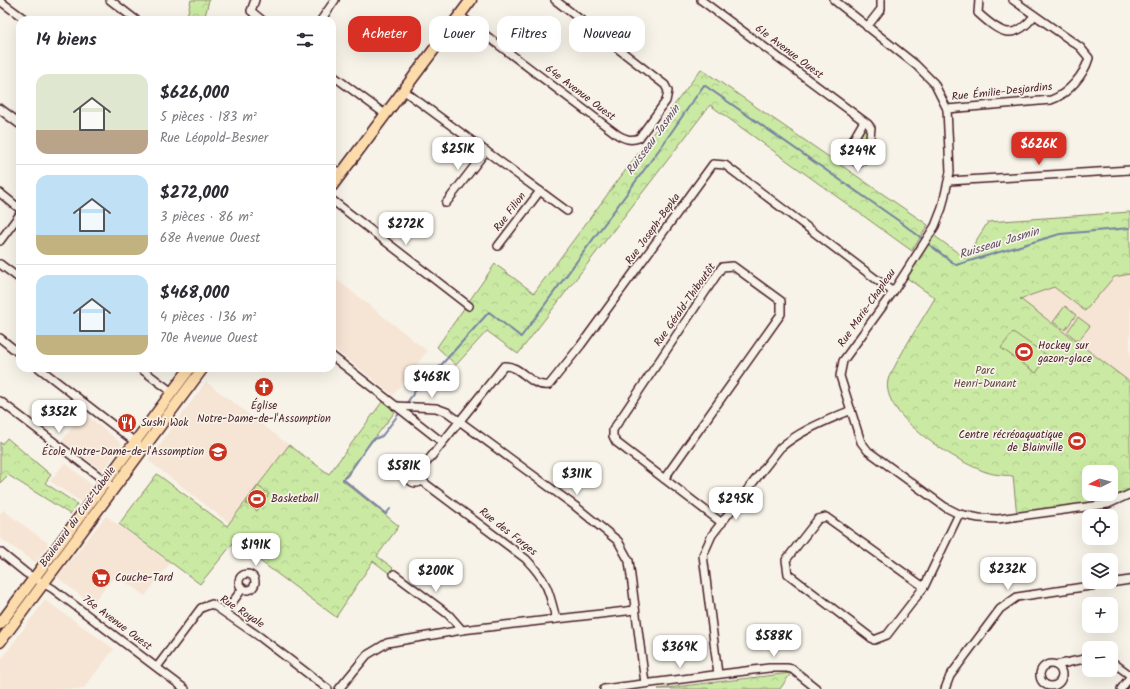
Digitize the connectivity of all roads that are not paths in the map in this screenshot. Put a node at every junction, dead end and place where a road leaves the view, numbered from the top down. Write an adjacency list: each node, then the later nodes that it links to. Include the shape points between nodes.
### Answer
1 (110, 0): 16 (street)
2 (255, 0): 17 (street, via 251,11)
3 (335, 0): 18 (street)
4 (470, 0): 14 (main road)
5 (555, 0): 14 (street, 64e Avenue Ouest, via 664,85 668,91 666,101 639,138 625,139 618,135)
6 (701, 0): 27 (street, 61e Avenue Ouest)
7 (834, 0): 13 (street, Rue Marie-Chapleau)
8 (845, 0): 13 (street)
9 (881, 0): 20 (street, via 881,9)
10 (979, 0): 19 (street, via 978,13 994,27 1007,32 1024,28)
11 (1013, 0): 19 (street, Rue Émilie-Desjardins)
12 (0, 1): 15 (street)
13 (840, 6): 20 (street, Rue Marie-Chapleau)
14 (460, 12): 22 (main road)
15 (21, 16)
16 (131, 16)
17 (257, 16)
18 (324, 16)
19 (1034, 16): 24 (street, Rue Émilie-Desjardins, via 1080,47 1089,58 1086,68 1062,96 1051,100)
20 (867, 26): 24 (street, Rue Marie-Chapleau, via 916,65 934,84)
21 (336, 78): 25 (street)
22 (403, 90): 25 (main road); 28 (street)
23 (0, 109): 26 (street)
24 (947, 109): 33 (street, Rue Marie-Chapleau)
25 (385, 114): 31 (main road)
26 (16, 121)
27 (864, 121): 27 (street, via 846,152 847,157 859,163 868,155 871,128)
28 (486, 151): 34 (street); 36 (street)
29 (1130, 170): 33 (street)
30 (336, 171): 31 (street)
31 (341, 174): 32 (main road)
32 (336, 181)
33 (949, 181): 45 (street, Rue Marie-Chapleau, via 935,226)
34 (540, 191): 39 (street); 42 (street, Rue Filion)
35 (0, 193): 38 (street)
36 (446, 202)
37 (336, 203): 46 (street)
38 (16, 206)
39 (567, 211)
40 (16, 219): 41 (street)
41 (0, 241)
42 (498, 246)
43 (0, 264): 44 (street)
44 (16, 276)
45 (893, 292): 57 (street, Rue Marie-Chapleau, via 843,360 840,376); 58 (street, Rue Joseph-Bepka, via 725,165 713,164 549,385 538,385 511,366 504,366)
46 (469, 306)
47 (0, 338): 48 (street)
48 (16, 351)
49 (336, 359): 56 (street)
50 (44, 372): 59 (street)
51 (145, 372): 54 (street)
52 (187, 372): 54 (main road, Boulevard du Curé-Labelle)
53 (200, 372): 61 (main road, Boulevard du Curé-Labelle)
54 (172, 392): 59 (main road, Boulevard du Curé-Labelle)
55 (0, 401): 64 (street)
56 (395, 406): 58 (street, via 436,408); 60 (street)
57 (851, 410): 68 (street, Rue Marie-Chapleau, via 862,442 868,451 944,507); 69 (street, via 792,438 780,448)
58 (459, 420): 60 (street); 77 (street, via 618,541 628,560)
59 (135, 442): 61 (street); 64 (main road, Boulevard du Curé-Labelle)
60 (442, 442): 62 (street)
61 (144, 448): 66 (main road, Boulevard du Curé-Labelle)
62 (422, 468): 65 (street); 65 (street, via 413,466 408,470 412,482)
63 (664, 479): 63 (street, Rue Gérald-Thiboutôt, via 781,314 781,301 733,266 722,267 613,430 616,442); 69 (street, Rue Gérald-Thiboutôt)
64 (106, 481): 66 (street); 72 (main road, Boulevard du Curé-Labelle)
65 (422, 481): 79 (street, Rue des Forges, via 526,558 549,588)
66 (114, 488): 74 (main road, Boulevard du Curé-Labelle)
67 (1130, 494): 68 (street, Rue Marie-Chapleau, via 1108,504 1017,516 979,518)
68 (959, 514): 75 (street)
69 (722, 523): 87 (street, via 712,535 703,555)
70 (0, 552): 72 (street, 76e Avenue Ouest)
71 (394, 574): 81 (street, via 450,615)
72 (34, 578): 74 (street, 76e Avenue Ouest); 80 (main road, Boulevard du Curé-Labelle)
73 (1130, 580): 95 (street, via 1017,597 1000,609 950,676)
74 (44, 584): 82 (main road, Boulevard du Curé-Labelle); 85 (street, 76e Avenue Ouest)
75 (924, 587): 75 (street, via 887,635 874,640 788,574 786,560 818,519 826,517)
76 (243, 588): 78 (street)
77 (635, 610): 79 (street); 89 (street)
78 (225, 612): 85 (street, Rue Royale, via 212,604 201,608); 91 (street, Rue Royale)
79 (556, 619): 81 (street)
80 (0, 624)
81 (462, 630): 92 (street, via 387,643 376,648)
82 (0, 642)
83 (1082, 659): 84 (street)
84 (1056, 665)
85 (157, 667): 90 (street, 76e Avenue Ouest)
86 (1118, 667): 88 (street)
87 (718, 674): 89 (street); 94 (street, via 787,668 792,669)
88 (1130, 676): 96 (street)
89 (645, 683): 93 (street)
90 (185, 689)
91 (328, 689)
92 (340, 689)
93 (604, 689)
94 (817, 689)
95 (945, 689)
96 (1121, 689)

